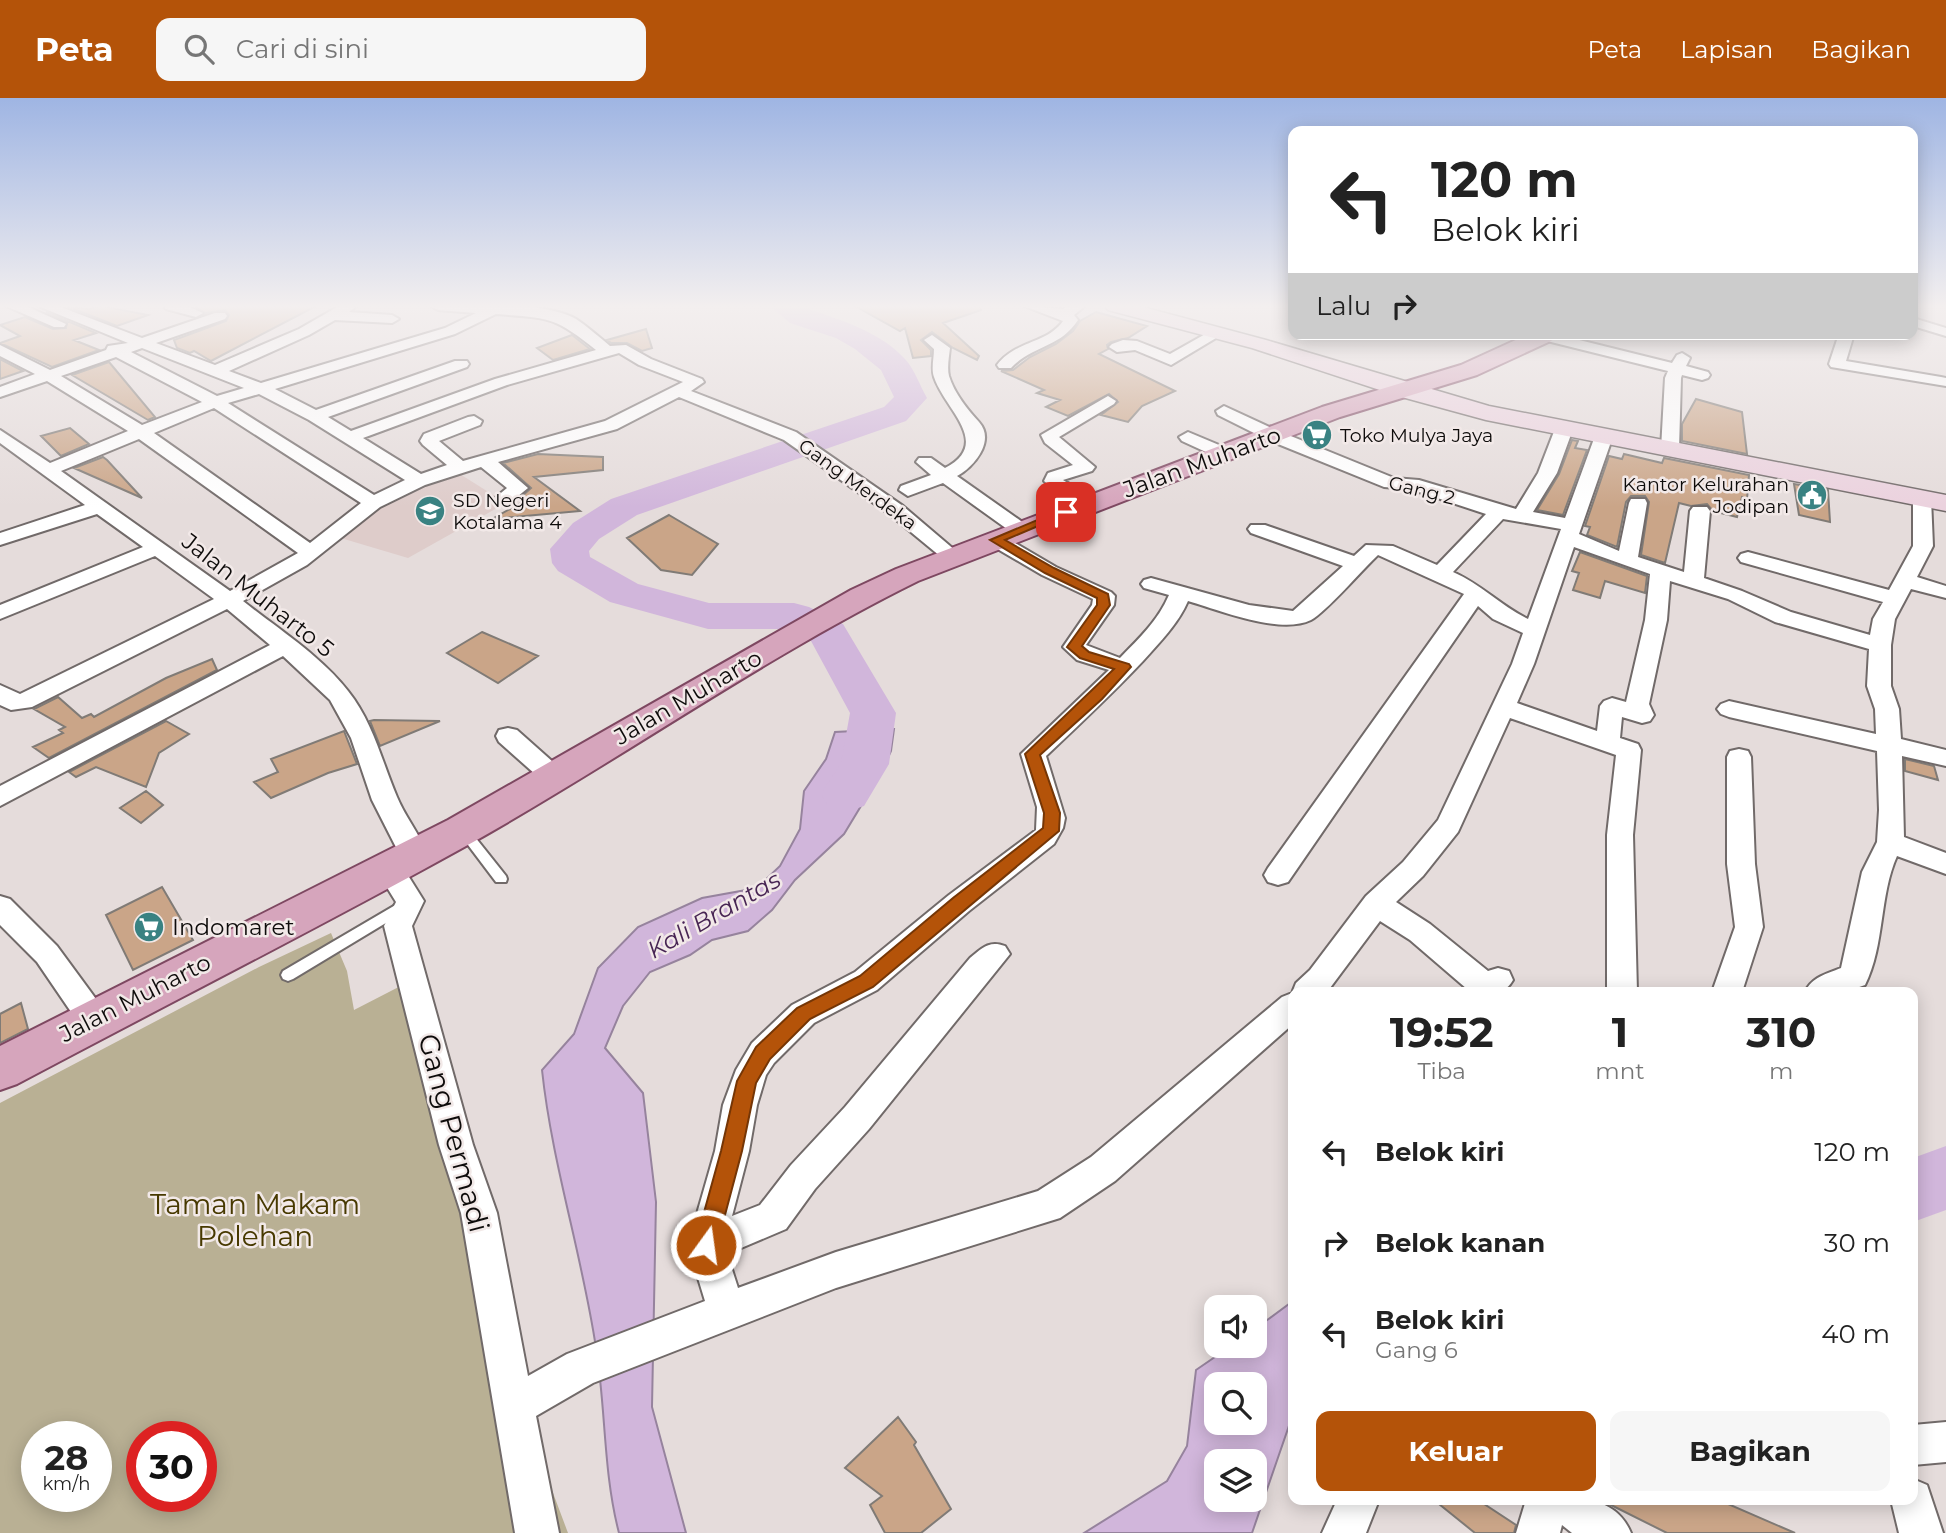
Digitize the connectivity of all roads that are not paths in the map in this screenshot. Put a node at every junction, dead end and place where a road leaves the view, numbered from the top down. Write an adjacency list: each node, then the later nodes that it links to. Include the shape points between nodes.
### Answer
1 (47, 373): 14 (street)
2 (57, 373): 14 (street)
3 (160, 373): 22 (street)
4 (220, 373): 17 (street)
5 (314, 373): 17 (street)
6 (436, 373): 28 (street)
7 (532, 373): 35 (street)
8 (684, 373): 15 (street)
9 (941, 373): 44 (street, via 975,431 968,463)
10 (1348, 373): 19 (main road)
11 (1460, 373): 19 (main road, Jalan Muharto)
12 (1677, 373): 37 (street, via 1671,395)
13 (1890, 373): 16 (street)
14 (51, 375): 20 (street); 31 (street)
15 (702, 378): 18 (street)
16 (1944, 382)
17 (262, 389): 22 (street); 28 (street)
18 (678, 391): 23 (street, Gang Merdeka); 25 (street)
19 (1406, 391): 30 (main road); 33 (main road, Jalan Muharto, via 1331,412)
20 (0, 392)
21 (1108, 401): 50 (street, via 1050,435 1086,467 1053,481)
22 (215, 402): 31 (street); 49 (street)
23 (708, 404): 27 (street); 39 (street, Gang Merdeka, via 790,436)
24 (1224, 411): 33 (street, Gang 2)
25 (641, 412): 26 (street); 40 (street, via 588,432)
26 (670, 413)
27 (688, 414)
28 (314, 416): 35 (street)
29 (474, 421): 42 (street, via 429,441)
30 (1564, 429): 34 (main road); 55 (street, via 1557,457)
31 (140, 432): 43 (street); 62 (street)
32 (0, 435): 43 (street, Jalan Muharto 5)
33 (1276, 435): 38 (main road, Jalan Muharto); 54 (street, Gang 2, via 1391,483 1412,484)
34 (1604, 436): 37 (main road); 58 (street)
35 (350, 437): 45 (street)
36 (1188, 437): 38 (street)
37 (1671, 449): 48 (main road)
38 (1224, 454): 50 (main road, Jalan Muharto)
39 (821, 455): 63 (street, Gang Merdeka)
40 (484, 460): 42 (street); 47 (street, via 519,488)
41 (925, 462): 44 (street)
42 (460, 467): 45 (street)
43 (50, 469): 52 (street, Jalan Muharto 5)
44 (943, 475): 46 (street); 57 (street)
45 (419, 481): 49 (street)
46 (908, 490)
47 (505, 497)
48 (1934, 500): 71 (street, via 1923,546)
49 (373, 503): 62 (street)
50 (1088, 503): 57 (main road, Jalan Muharto)
51 (1638, 503): 65 (street)
52 (101, 506): 59 (street); 61 (street, Jalan Muharto 5)
53 (1700, 511): 69 (street)
54 (1499, 512): 55 (street, Gang 2); 68 (street)
55 (1522, 514): 58 (street, Gang 2)
56 (1258, 529): 66 (street)
57 (1021, 530): 60 (main road, Jalan Muharto)
58 (1572, 531): 65 (street, Gang 2, via 1596,550); 77 (street)
59 (0, 539)
60 (996, 540): 63 (main road, Jalan Muharto); 80 (street, via 1104,596 1103,605 1074,647)
61 (156, 549): 75 (street, Jalan Muharto 5); 76 (street)
62 (312, 553): 75 (street)
63 (953, 557): 89 (main road, Jalan Muharto, via 862,597)
64 (1748, 558): 71 (street)
65 (1627, 560): 67 (street, Gang 2)
66 (1357, 564): 68 (street, via 1373,549 1381,548); 72 (street, via 1297,619)
67 (1661, 570): 69 (street, Gang 2); 85 (street, via 1656,620 1637,704 1642,715 1612,706)
68 (1441, 573): 74 (street)
69 (1693, 581): 78 (street, Gang 2, via 1792,620)
70 (1151, 584): 72 (street)
71 (1901, 590): 73 (street); 78 (street, via 1884,619)
72 (1181, 592): 80 (street, via 1172,613)
73 (1946, 592)
74 (1476, 593): 77 (street, via 1501,614); 95 (street)
75 (229, 600): 79 (street, Jalan Muharto 5); 81 (street, via 24,702 11,702)
76 (0, 613)
77 (1534, 630): 82 (street)
78 (1880, 645): 86 (street, via 1879,686 1887,709)
79 (284, 646): 90 (street); 94 (street, Jalan Muharto 5, via 340,696 363,738 384,800 410,842)
80 (1124, 667): 109 (street, via 1032,754 1052,813 1053,824 1045,837 866,981 803,1014 763,1053 747,1081)
81 (0, 692)
82 (1503, 707): 85 (street); 97 (street, via 1449,825)
83 (1729, 709): 86 (street)
84 (508, 736): 89 (street)
85 (1607, 743): 103 (street, via 1629,750 1620,835)
86 (1889, 744): 88 (street); 92 (street)
87 (1739, 757): 104 (street, via 1741,864 1749,927)
88 (1946, 758)
89 (554, 776): 91 (main road, Jalan Muharto)
90 (0, 797)
91 (462, 830): 94 (main road, Jalan Muharto); 96 (lane)
92 (1890, 842): 93 (street); 105 (street, via 1876,872 1854,976)
93 (1946, 864)
94 (404, 874): 100 (lane); 107 (main road, Jalan Muharto); 111 (street, Gang Permadi, via 398,926 456,1145 479,1213)
95 (1278, 876)
96 (500, 879)
97 (1376, 904): 101 (street, via 1420,932 1478,980 1488,985); 102 (street)
98 (0, 907): 107 (street, via 47,954)
99 (995, 954): 109 (street, via 773,1217)
100 (288, 975)
101 (1498, 980)
102 (1324, 987)
103 (1622, 987)
104 (1729, 987)
105 (1827, 987)
106 (1288, 1010): 110 (street, via 1103,1169 1047,1206 836,1270)
107 (93, 1019): 108 (main road, Jalan Muharto)
108 (0, 1069)
109 (706, 1245): 110 (street)
110 (727, 1311): 111 (street, via 581,1368)
111 (513, 1407): 118 (street, Gang Permadi)
112 (1946, 1442): 113 (street)
113 (1918, 1445)
114 (1357, 1505): 119 (street)
115 (1546, 1505): 120 (street)
116 (1569, 1505): 121 (street)
117 (1913, 1505): 122 (street)
118 (537, 1533)
119 (1345, 1533)
120 (1538, 1533)
121 (1609, 1533)
122 (1921, 1533)

